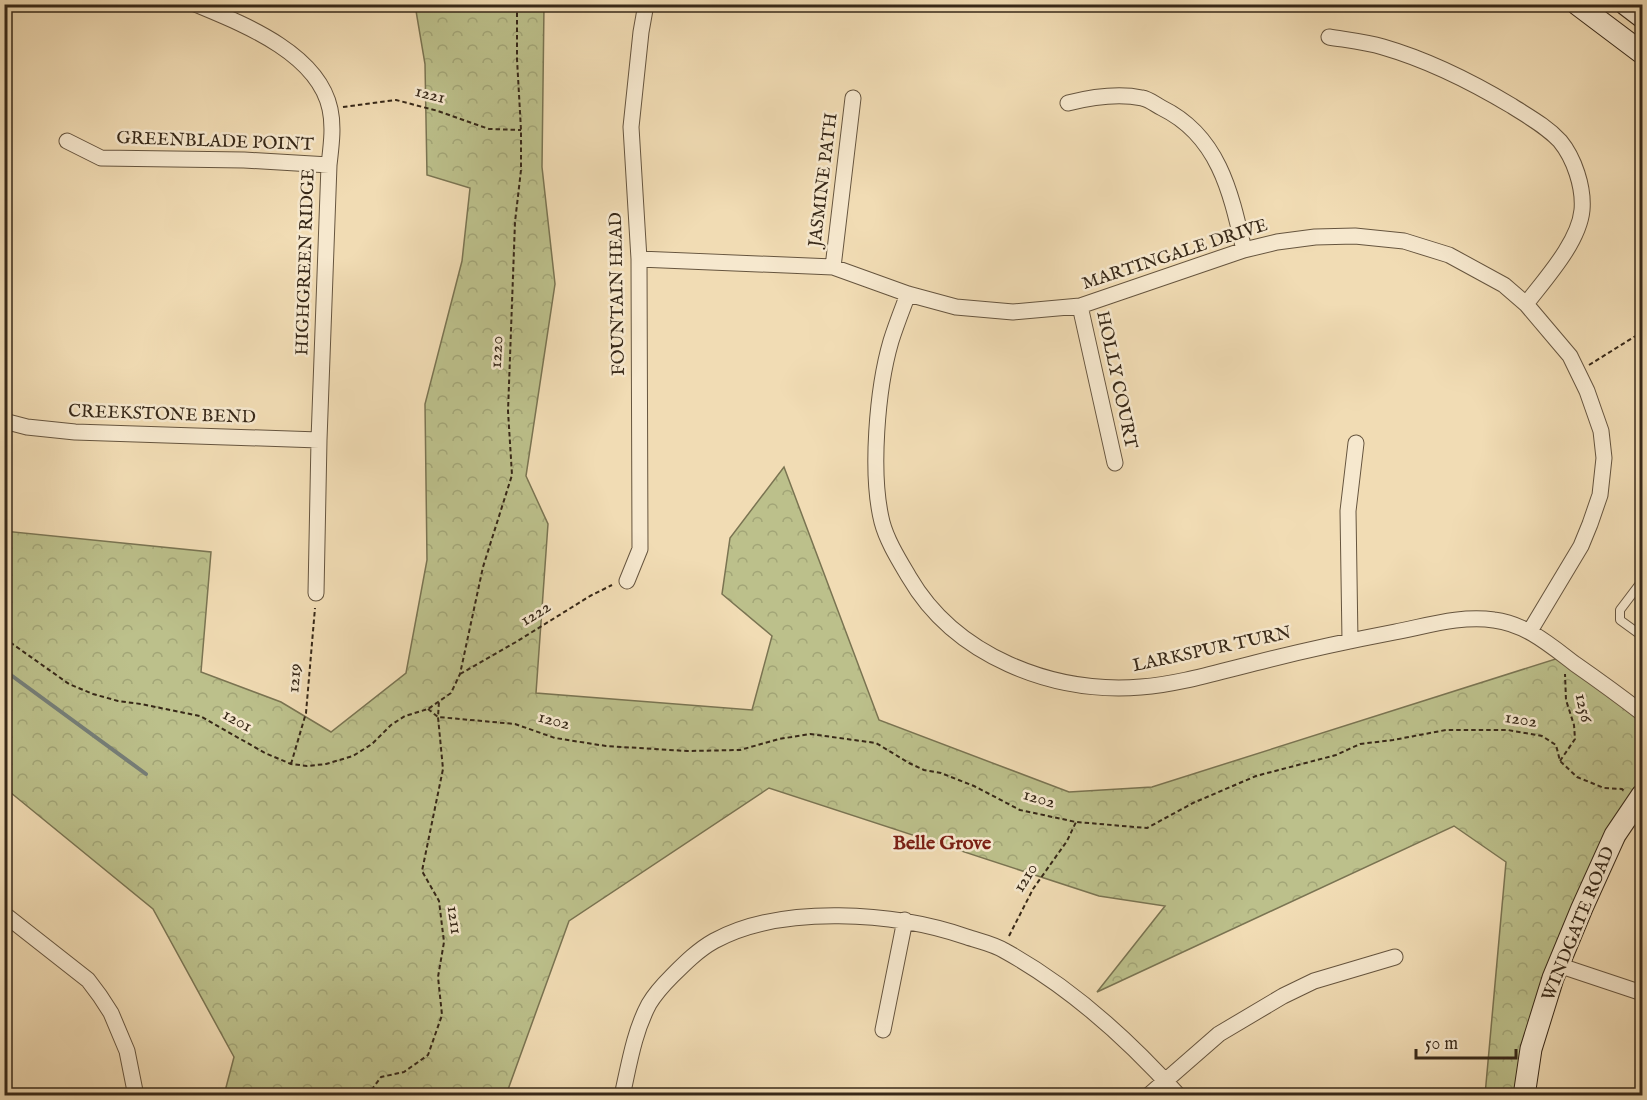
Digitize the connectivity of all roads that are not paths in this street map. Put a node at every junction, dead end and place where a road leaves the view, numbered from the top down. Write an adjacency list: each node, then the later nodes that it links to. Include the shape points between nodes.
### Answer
1 (195, 4): 11 (street, HIGHGREEN RIDGE, via 260,34 290,52 314,75 330,109)
2 (646, 4): 13 (street, FOUNTAIN HEAD, via 632,127)
3 (1577, 4): 7 (street)
4 (1625, 4): 5 (street)
5 (1642, 17)
6 (1329, 36): 16 (street, via 1382,46 1432,65 1542,124 1561,143 1580,185 1582,210 1575,234)
7 (1642, 53)
8 (853, 98): 14 (street, JASMINE PATH)
9 (1068, 103): 12 (street, via 1112,96 1143,98 1187,123 1202,138 1221,169)
10 (67, 141): 11 (street, GREENBLADE POINT, via 101,158)
11 (328, 165): 19 (street, HIGHGREEN RIDGE)
12 (1244, 250): 16 (street, MARTINGALE DRIVE, via 1315,237 1404,241 1449,255 1504,285); 17 (street, MARTINGALE DRIVE)
13 (639, 259): 14 (street, MARTINGALE DRIVE); 22 (street, FOUNTAIN HEAD, via 640,549)
14 (833, 267): 15 (street, MARTINGALE DRIVE)
15 (908, 294): 17 (street, MARTINGALE DRIVE, via 956,307 1012,312); 27 (street, LARKSPUR TURN, via 884,370 877,431 879,504 883,525 913,584 936,614 972,645 1029,673 1075,685 1138,687 1197,677)
16 (1526, 303): 25 (street, MARTINGALE DRIVE, via 1579,372 1596,413 1604,458 1600,495 1581,546)
17 (1080, 306): 21 (street, HOLLY COURT)
18 (4, 421): 19 (street, CREEKSTONE BEND, via 75,432)
19 (319, 440): 24 (street, HIGHGREEN RIDGE)
20 (1356, 443): 27 (street, via 1348,511)
21 (1115, 463)
22 (627, 581)
23 (1642, 581): 26 (lane, via 1620,610 1620,620)
24 (316, 593)
25 (1530, 631): 27 (street, LARKSPUR TURN, via 1496,620 1474,618); 28 (street, LARKSPUR TURN)
26 (1642, 636)
27 (1350, 640)
28 (1642, 712)
29 (1632, 792): 33 (street, WINDGATE ROAD)
30 (4, 914): 37 (street, via 88,981 100,996 127,1051)
31 (904, 920): 35 (street); 36 (street, via 1003,949 1043,973 1098,1014); 38 (street, via 814,916 754,926 714,941 686,962 650,1004)
32 (1395, 957): 36 (street, via 1314,981 1284,996 1219,1034)
33 (1558, 965): 34 (street); 41 (street, WINDGATE ROAD, via 1532,1049)
34 (1642, 993)
35 (883, 1030)
36 (1164, 1080): 39 (street); 40 (street)
37 (136, 1095)
38 (622, 1095)
39 (1148, 1095)
40 (1179, 1095)
41 (1524, 1095)

